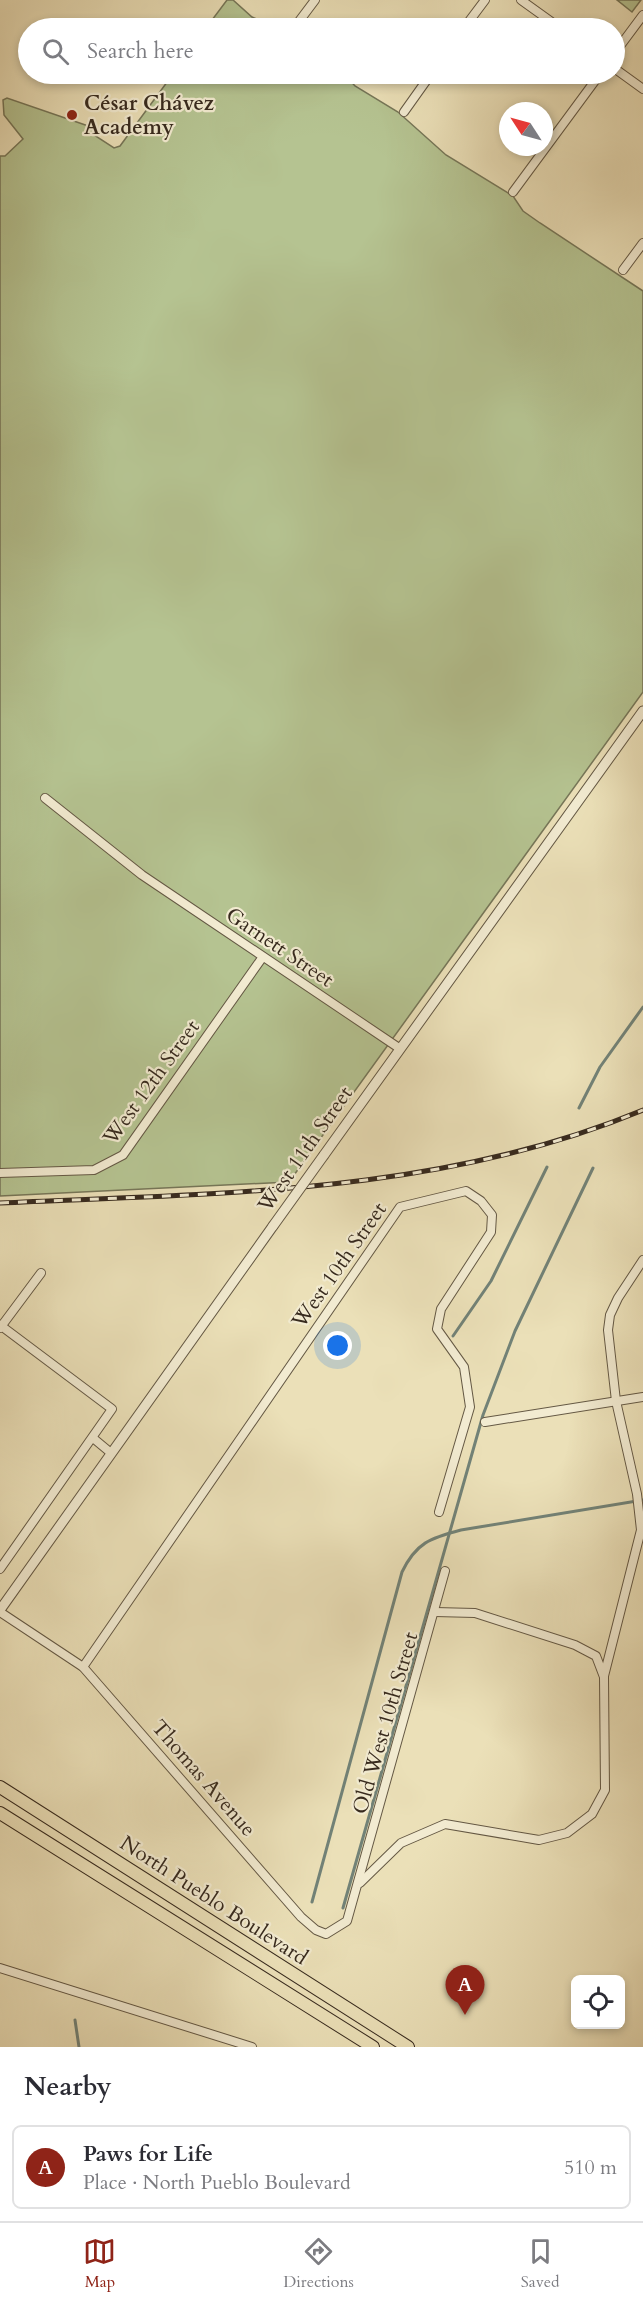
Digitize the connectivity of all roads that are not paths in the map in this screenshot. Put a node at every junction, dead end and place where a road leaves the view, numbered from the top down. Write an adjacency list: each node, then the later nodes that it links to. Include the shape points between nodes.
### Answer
1 (315, 0): 5 (street)
2 (485, 0): 6 (street)
3 (521, 0): 7 (street)
4 (643, 15): 8 (street)
5 (302, 18)
6 (472, 18)
7 (546, 18)
8 (625, 40)
9 (625, 76): 12 (street)
10 (424, 84): 13 (street)
11 (593, 84): 14 (street)
12 (643, 89)
13 (404, 112)
14 (513, 192)
15 (643, 243): 16 (street)
16 (623, 270)
17 (643, 711): 20 (street, West 11th Street)
18 (45, 798): 19 (street, Garnett Street, via 142,875)
19 (262, 958): 20 (street, Garnett Street); 21 (street, West 12th Street, via 123,1155 94,1170)
20 (399, 1048): 29 (street, West 11th Street, bridge)
21 (0, 1173)
22 (643, 1260): 26 (street, via 610,1315 608,1330)
23 (41, 1273): 24 (street)
24 (0, 1326): 28 (street, via 112,1408)
25 (643, 1396): 26 (street)
26 (616, 1401): 27 (street); 36 (street, via 641,1530)
27 (485, 1422)
28 (93, 1438): 29 (street); 31 (street)
29 (111, 1453): 33 (street, West 11th Street)
30 (439, 1512): 35 (street, West 10th Street, via 470,1407 464,1368 437,1329 441,1309 491,1232 492,1215 466,1191 400,1207)
31 (0, 1569)
32 (445, 1571): 34 (street, Old West 10th Street)
33 (0, 1611): 35 (street, Thomas Avenue)
34 (435, 1612): 36 (street, via 475,1613 574,1645 596,1656); 39 (street, Old West 10th Street)
35 (83, 1667): 39 (street, Thomas Avenue, via 316,1930 326,1934 347,1921)
36 (604, 1677): 39 (street, via 605,1790 592,1814 567,1833 539,1840 445,1824 401,1843)
37 (0, 1787): 43 (main road, North Pueblo Boulevard)
38 (0, 1814): 42 (main road, North Pueblo Boulevard)
39 (359, 1884)
40 (0, 1968): 41 (street)
41 (252, 2047)
42 (373, 2047)
43 (408, 2047)

